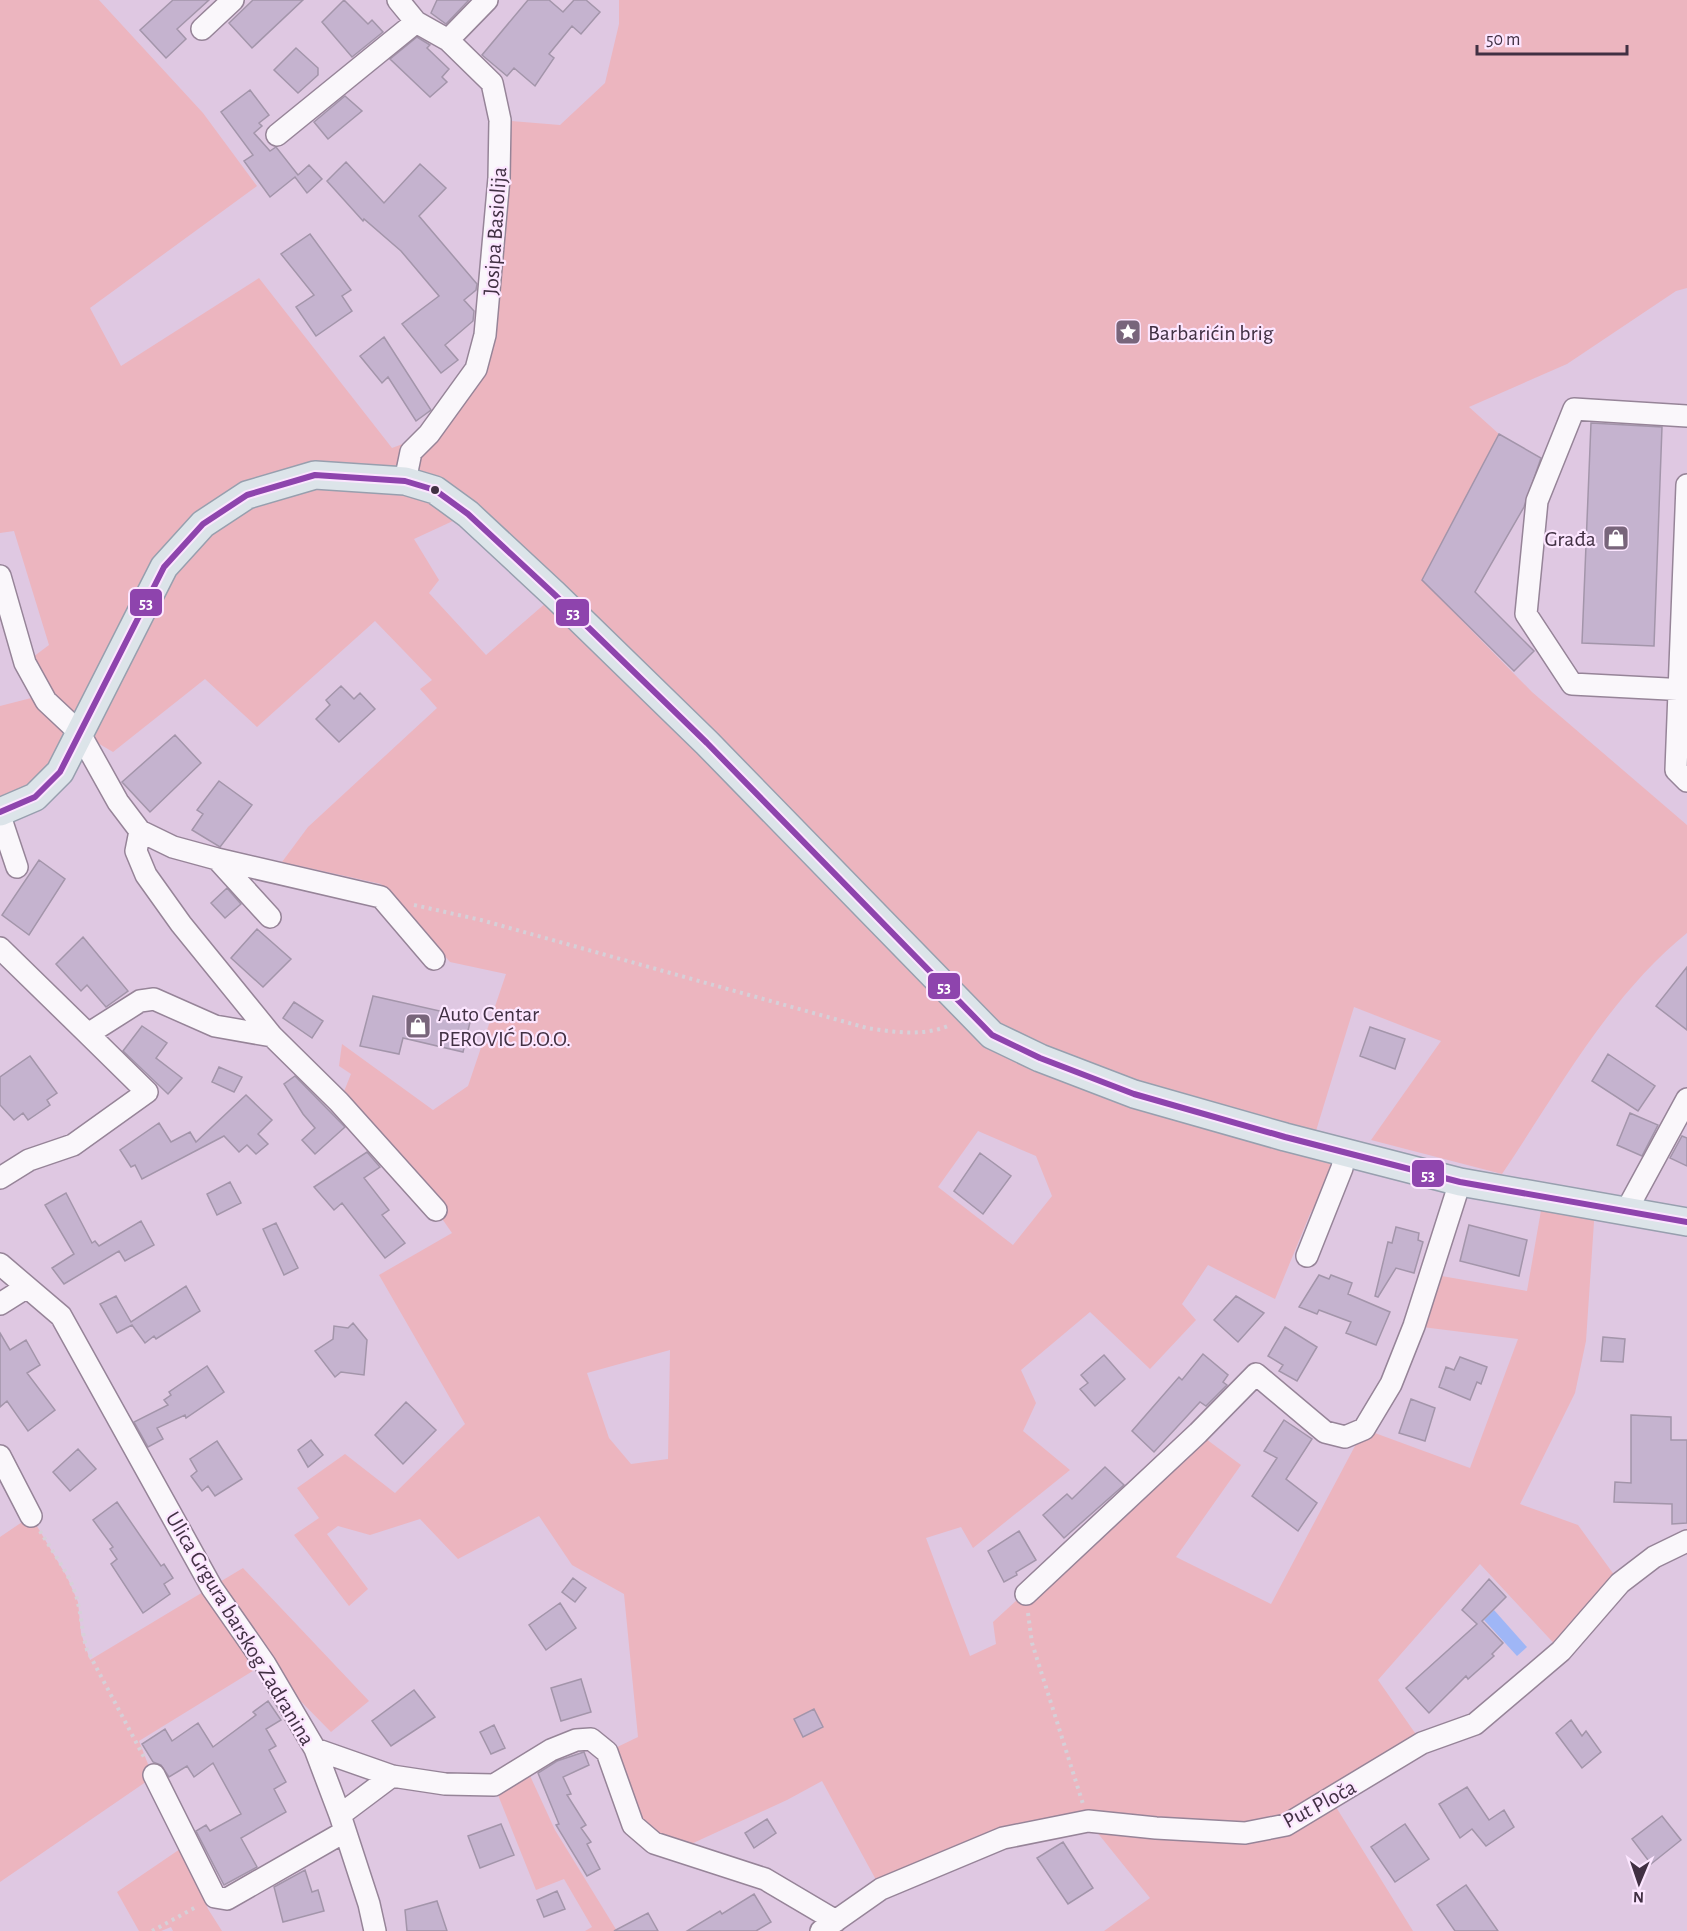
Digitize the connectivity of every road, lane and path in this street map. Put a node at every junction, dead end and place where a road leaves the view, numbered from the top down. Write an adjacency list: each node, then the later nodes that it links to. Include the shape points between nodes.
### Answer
1 (233, 0): 5 (street)
2 (398, 0): 4 (street, Josipa Basiolija)
3 (487, 0): 6 (street)
4 (416, 22): 6 (street, Josipa Basiolija); 7 (street)
5 (202, 29)
6 (448, 40): 9 (street, Josipa Basiolija, via 492,83 500,120 499,178 485,335 476,369 429,434 411,452)
7 (277, 135)
8 (1687, 416): 13 (street, via 1574,410 1537,501 1526,614 1572,684)
9 (405, 481): 14 (main road, via 315,475 247,495 203,524 164,567); 24 (main road, via 435,490 468,514 539,580 707,743)
10 (1687, 485): 11 (street)
11 (1686, 548): 13 (street)
12 (0, 576): 14 (street, via 25,663 46,701)
13 (1683, 689): 15 (street)
14 (79, 732): 16 (main road, via 60,771 35,797); 17 (street, via 117,802)
15 (1682, 776)
16 (0, 814): 19 (street)
17 (140, 831): 18 (street, via 173,847); 26 (street, via 136,851 146,875)
18 (217, 859): 20 (street); 21 (street)
19 (17, 867)
20 (381, 897): 23 (street); 24 (path, via 481,920 867,1028 895,1032 942,1029)
21 (270, 917)
22 (0, 948): 25 (street)
23 (434, 959)
24 (972, 1015): 28 (main road, via 992,1035 1134,1094)
25 (88, 1034): 26 (street, via 140,1001 154,999 214,1026); 29 (street, via 147,1092 73,1145 29,1160)
26 (272, 1036): 31 (street, via 339,1102)
27 (1687, 1099): 32 (street)
28 (1345, 1153): 30 (main road); 34 (street)
29 (0, 1178)
30 (1460, 1182): 32 (main road); 41 (street, via 1414,1326 1390,1384 1364,1429 1345,1437 1325,1432 1256,1374)
31 (436, 1210)
32 (1625, 1213): 33 (main road)
33 (1687, 1222)
34 (1307, 1256)
35 (0, 1264): 36 (street, Ulica Grgura barskog Zadranina)
36 (27, 1287): 37 (street); 42 (street, Ulica Grgura barskog Zadranina, via 61,1316 212,1588 265,1664)
37 (0, 1304)
38 (0, 1456): 39 (street)
39 (31, 1516): 43 (path, via 68,1577 78,1602 87,1650)
40 (1687, 1541): 45 (street, Put Ploča, via 1654,1557 1620,1583 1562,1651 1475,1724 1422,1743 1286,1825 1245,1833)
41 (1026, 1594): 45 (path, via 1032,1643)
42 (315, 1749): 44 (street); 46 (street, Ulica Grgura barskog Zadranina)
43 (154, 1775): 47 (street)
44 (392, 1776): 46 (street); 48 (street, via 445,1784 494,1785 551,1750 576,1740 591,1739 607,1752 633,1825 654,1843 765,1879)
45 (1088, 1821): 48 (street, Put Ploča, via 1003,1838 881,1889)
46 (342, 1824): 47 (street, via 227,1899); 50 (street, Ulica Grgura barskog Zadranina)
47 (215, 1897): 49 (path)
48 (828, 1926)
49 (152, 1931)
50 (375, 1931)

